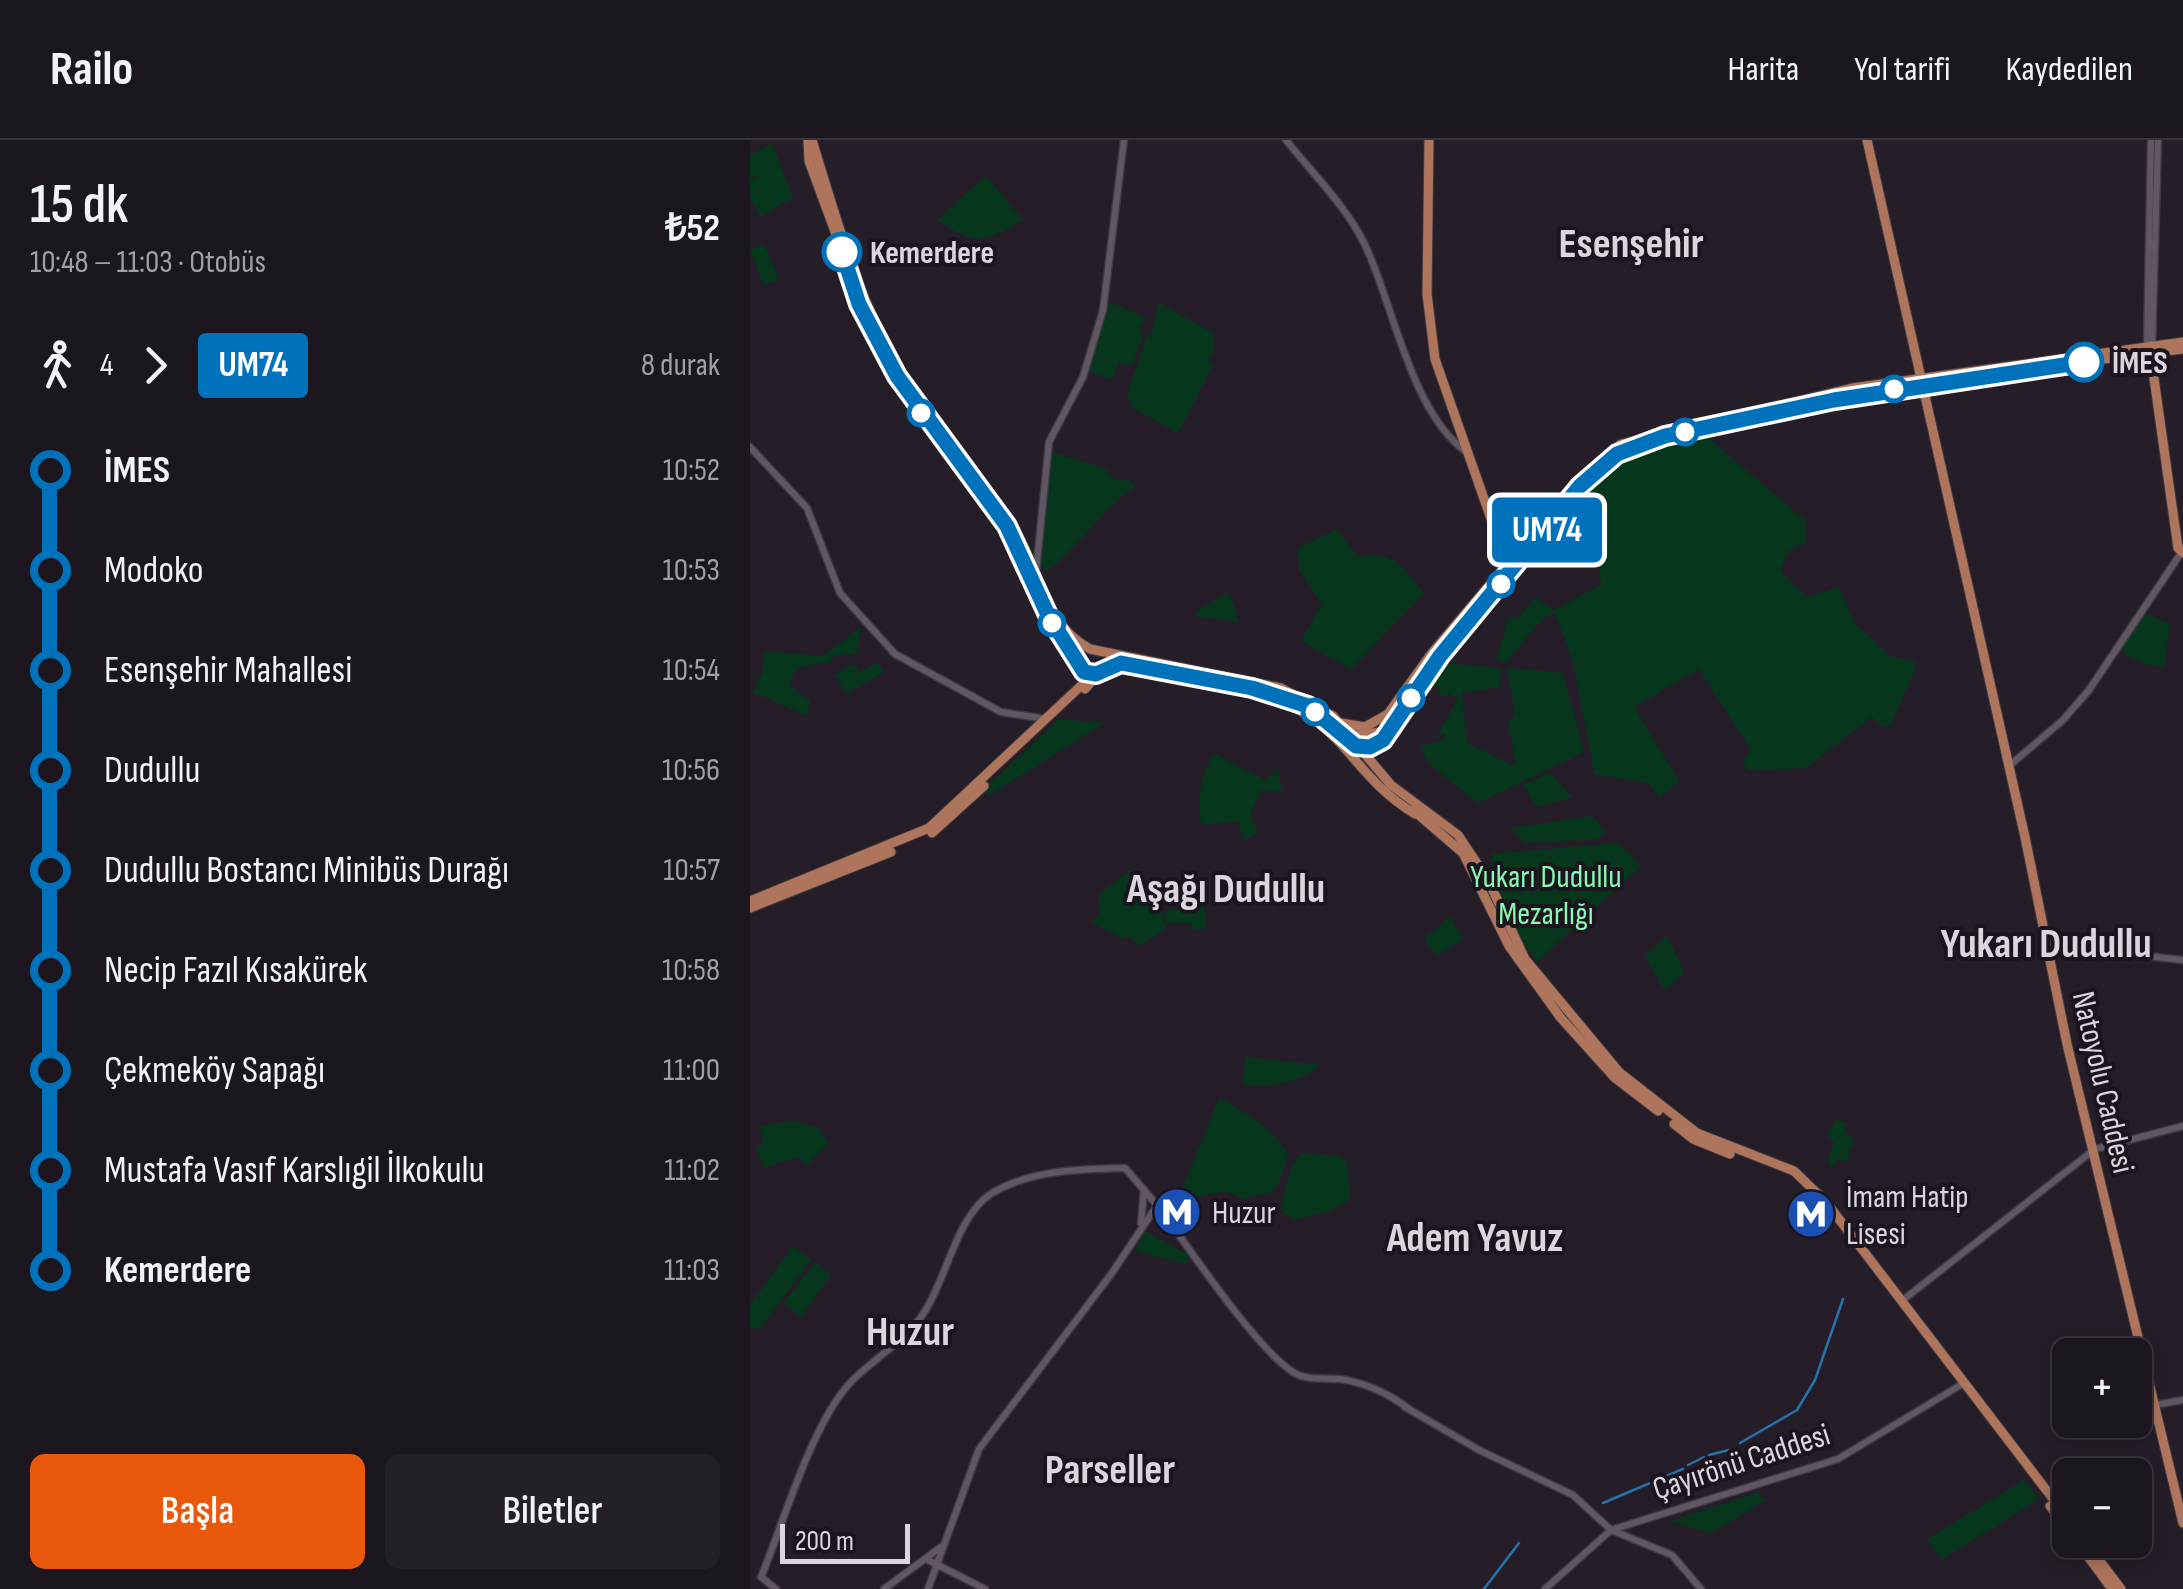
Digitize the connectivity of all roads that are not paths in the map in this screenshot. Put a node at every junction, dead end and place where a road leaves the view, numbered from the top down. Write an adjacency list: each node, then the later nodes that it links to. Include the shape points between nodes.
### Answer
1 (810, 140): 12 (main road, via 811,168 878,336)
2 (1124, 140): 15 (street, via 1103,310 1083,376 1049,442)
3 (1286, 140): 11 (street, via 1354,226 1399,346 1455,444)
4 (1429, 140): 11 (main road, via 1428,316 1435,360)
5 (1867, 140): 9 (main road, Natoyolu Caddesi)
6 (2154, 140): 8 (street)
7 (2183, 346): 8 (main road)
8 (2151, 349): 9 (main road); 13 (main road)
9 (1918, 381): 14 (main road, via 1628,448 1580,486); 29 (main road, Natoyolu Caddesi)
10 (750, 447): 23 (street, via 808,508 840,593 874,634 895,654 1001,712)
11 (1466, 452): 14 (main road)
12 (986, 494): 15 (main road, via 1011,524); 18 (main road)
13 (2182, 553): 29 (street, via 2089,690)
14 (1509, 569): 24 (main road); 24 (main road, via 1432,653)
15 (1036, 574): 16 (main road, via 1059,624)
16 (1094, 650): 18 (main road, via 1080,656); 19 (main road, via 1103,656); 21 (main road)
17 (1142, 666): 19 (main road, via 1121,663); 20 (main road); 22 (main road)
18 (1081, 667): 19 (main road); 25 (main road, via 1082,686)
19 (1101, 670): 33 (main road, via 933,832)
20 (1252, 688)
21 (1302, 696): 22 (main road); 26 (main road)
22 (1298, 708): 26 (main road)
23 (1028, 716): 25 (street); 27 (street)
24 (1395, 718): 26 (main road, via 1365,727); 28 (main road, via 1388,731)
25 (1047, 719): 27 (main road)
26 (1334, 722): 28 (main road, via 1342,736); 31 (main road, via 1383,791)
27 (1034, 732): 32 (main road, via 929,828)
28 (1351, 736): 36 (main road, via 1391,785 1473,853 1525,959)
29 (2009, 766): 34 (main road, Natoyolu Caddesi)
30 (1374, 774): 31 (main road)
31 (1431, 824): 36 (main road, via 1465,855 1509,946 1540,992)
32 (750, 900)
33 (750, 908)
34 (2048, 944): 35 (street); 38 (main road, Natoyolu Caddesi)
35 (2183, 960)
36 (1617, 1075): 42 (main road, via 1693,1139 1793,1175)
37 (2183, 1126): 38 (street)
38 (2095, 1148): 42 (street); 45 (main road, Natoyolu Caddesi)
39 (1144, 1189): 40 (street); 41 (street); 56 (street, via 1125,1168 1051,1172 992,1193 975,1208 922,1315 848,1385 830,1416 762,1577)
40 (1163, 1212): 41 (street, via 1154,1210); 50 (street, via 1283,1365 1302,1377 1386,1392 1479,1450 1573,1495)
41 (1140, 1228): 51 (street, via 979,1449)
42 (1901, 1302): 43 (main road)
43 (1961, 1385): 46 (main road); 48 (main road); 50 (street, Çayırönü Caddesi, via 1838,1458)
44 (2183, 1400): 45 (street)
45 (2154, 1405): 47 (main road, Natoyolu Caddesi)
46 (2052, 1499)
47 (2181, 1504): 49 (main road, Natoyolu Caddesi)
48 (2052, 1508)
49 (2183, 1523)
50 (1611, 1530): 60 (street, Çayırönü Caddesi); 61 (street, via 1672,1555)
51 (943, 1547): 54 (street); 55 (street)
52 (2089, 1558): 62 (main road)
53 (2098, 1558): 63 (main road)
54 (926, 1559): 55 (street); 57 (street)
55 (937, 1564): 58 (street); 59 (street)
56 (776, 1589)
57 (884, 1589)
58 (928, 1589)
59 (986, 1589)
60 (1545, 1589)
61 (1700, 1589)
62 (2112, 1589)
63 (2121, 1589)

